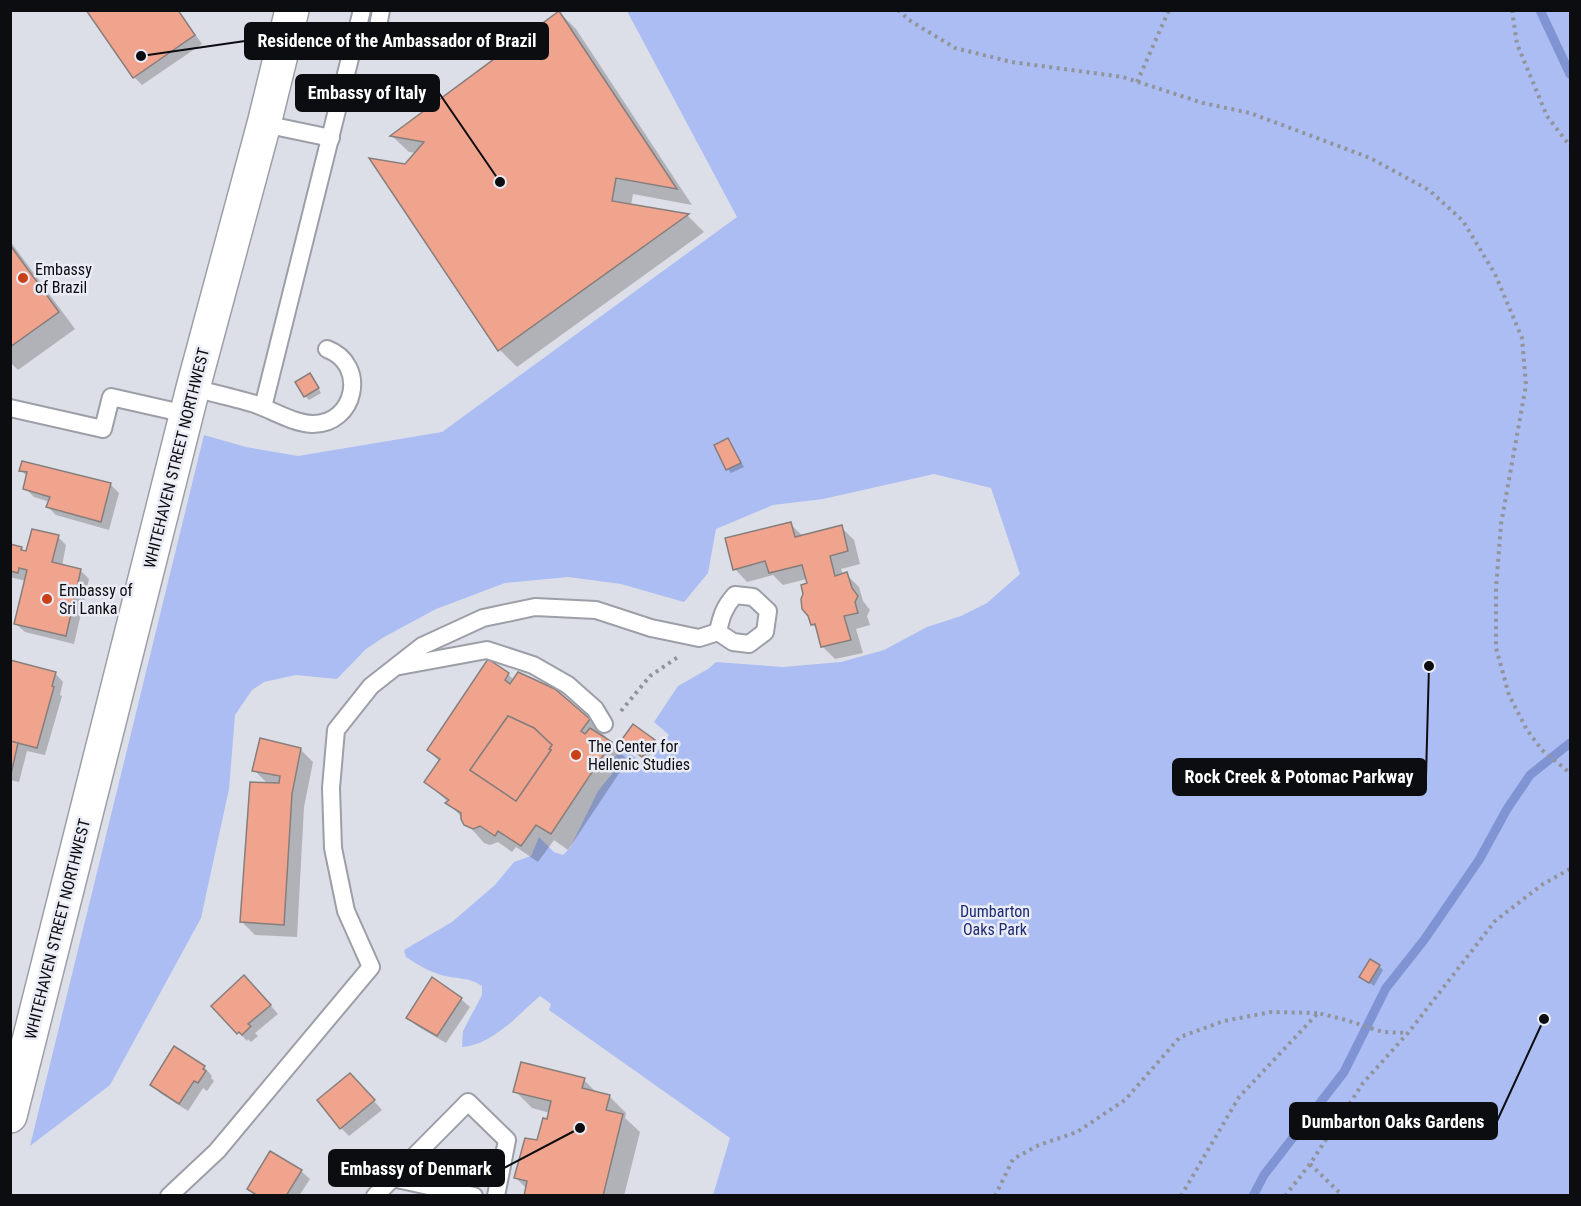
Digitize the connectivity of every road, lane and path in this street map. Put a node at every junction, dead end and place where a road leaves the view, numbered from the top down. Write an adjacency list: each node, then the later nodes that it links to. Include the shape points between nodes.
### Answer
1 (292, 10): 9 (street, WHITEHAVEN STREET NORTHWEST)
2 (362, 10): 10 (lane)
3 (381, 10): 7 (lane)
4 (898, 10): 8 (path, via 955,48 1012,62)
5 (1169, 10): 8 (path)
6 (1512, 10): 11 (path, via 1517,44 1547,116)
7 (376, 37)
8 (1137, 82): 20 (path, via 1250,113 1370,158 1429,190 1463,222 1495,274 1522,338 1526,385 1501,524 1496,648 1509,695 1527,730 1542,750)
9 (264, 123): 10 (lane); 13 (street, WHITEHAVEN STREET NORTHWEST)
10 (331, 138): 14 (lane)
11 (1570, 146)
12 (327, 349): 14 (lane, via 344,359 351,371 353,388 347,408 333,420 315,424)
13 (189, 401): 14 (lane); 15 (lane, via 111,397 104,429); 24 (street, WHITEHAVEN STREET NORTHWEST)
14 (263, 407)
15 (10, 408)
16 (718, 632): 17 (lane)
17 (699, 638): 18 (lane, via 596,610 535,607 483,618 422,646); 19 (path, via 650,676 616,718)
18 (396, 667): 19 (lane, via 487,650 533,665 568,686 595,709); 27 (lane, via 371,686 336,730 330,788 333,848 346,911 370,967 217,1151)
19 (604, 724)
20 (1570, 773)
21 (1570, 869): 23 (path, via 1543,884 1495,921)
22 (1317, 1013): 23 (path, via 1383,1032); 31 (path, via 1271,1012 1224,1021 1180,1037 1125,1100 1077,1132 1038,1145 1013,1159); 32 (path, via 1239,1097)
23 (1408, 1033): 25 (path, via 1363,1083)
24 (10, 1116)
25 (1310, 1164): 33 (path); 34 (path)
26 (392, 1178): 28 (lane); 29 (lane); 30 (lane, via 468,1102 507,1140)
27 (170, 1196)
28 (375, 1196)
29 (474, 1196)
30 (496, 1196)
31 (995, 1196)
32 (1181, 1196)
33 (1285, 1196)
34 (1343, 1196)

